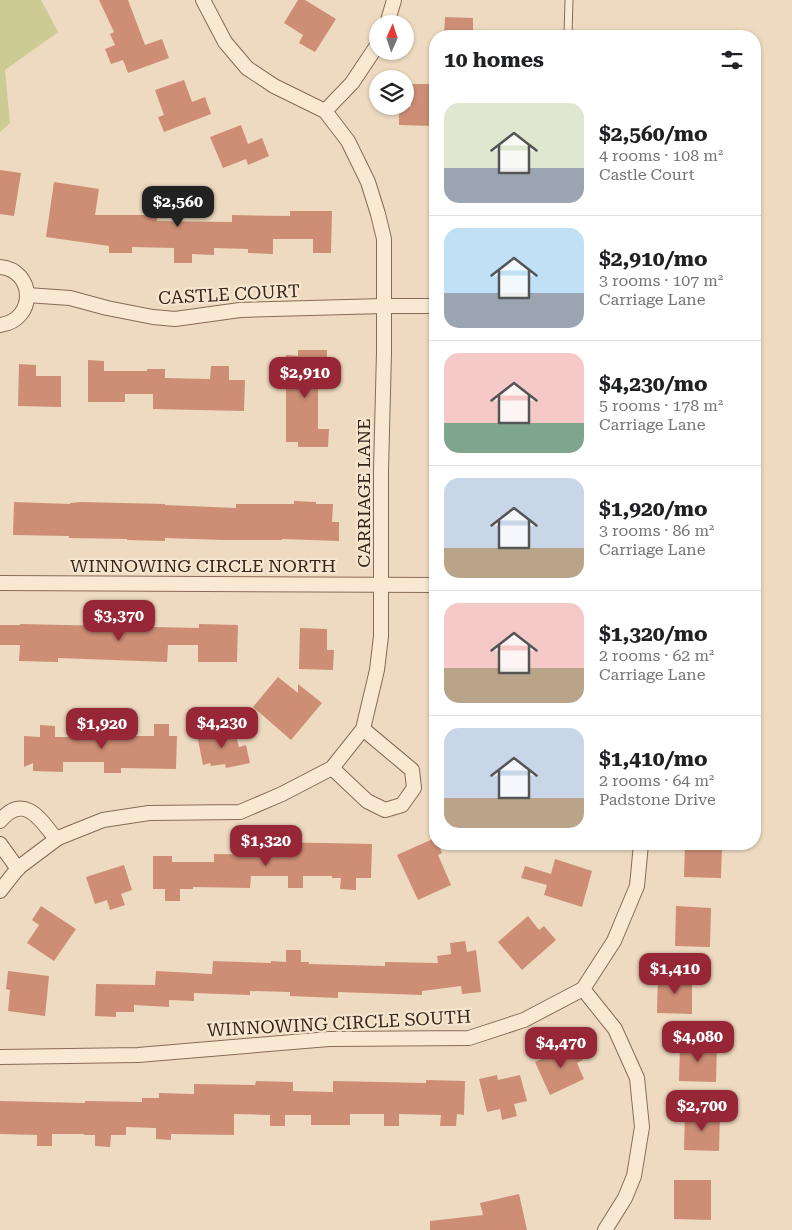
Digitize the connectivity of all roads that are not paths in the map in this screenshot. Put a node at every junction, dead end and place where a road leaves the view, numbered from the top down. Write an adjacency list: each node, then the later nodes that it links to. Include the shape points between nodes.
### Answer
1 (203, 0): 7 (street, CARRIAGE LANE, via 225,42 247,68 274,86)
2 (394, 0): 4 (street)
3 (568, 0): 5 (lane)
4 (389, 15)
5 (568, 30)
6 (369, 58): 7 (street, via 352,83)
7 (325, 111): 10 (street, CARRIAGE LANE, via 348,141 368,182 378,214 384,239)
8 (0, 267): 9 (street, via 17,274)
9 (28, 295): 10 (street, CASTLE COURT, via 70,298 107,308 175,319 240,310); 12 (street, via 18,318)
10 (384, 306): 11 (street, CASTLE COURT); 14 (street, CARRIAGE LANE)
11 (429, 306)
12 (0, 325)
13 (0, 583): 14 (street, WINNOWING CIRCLE NORTH)
14 (381, 584): 15 (street, WINNOWING CIRCLE NORTH); 16 (street, CARRIAGE LANE, via 377,670)
15 (429, 585)
16 (363, 729): 17 (street, CARRIAGE LANE); 17 (street, via 412,770 414,788 402,805 385,810 367,802)
17 (332, 768): 19 (street, CARRIAGE LANE, via 240,812 149,813 112,818)
18 (0, 821): 19 (street, via 18,809 30,810 38,815)
19 (56, 839): 22 (street, CARRIAGE LANE)
20 (0, 844): 22 (street)
21 (640, 850): 24 (street, WINNOWING CIRCLE SOUTH, via 637,886 614,941)
22 (18, 869): 23 (street, CARRIAGE LANE)
23 (0, 891)
24 (583, 989): 25 (street, WINNOWING CIRCLE SOUTH, via 524,1020 469,1038 329,1039 138,1055); 26 (street, via 615,1029 637,1078 642,1127 634,1176)
25 (0, 1057)
26 (605, 1230)

